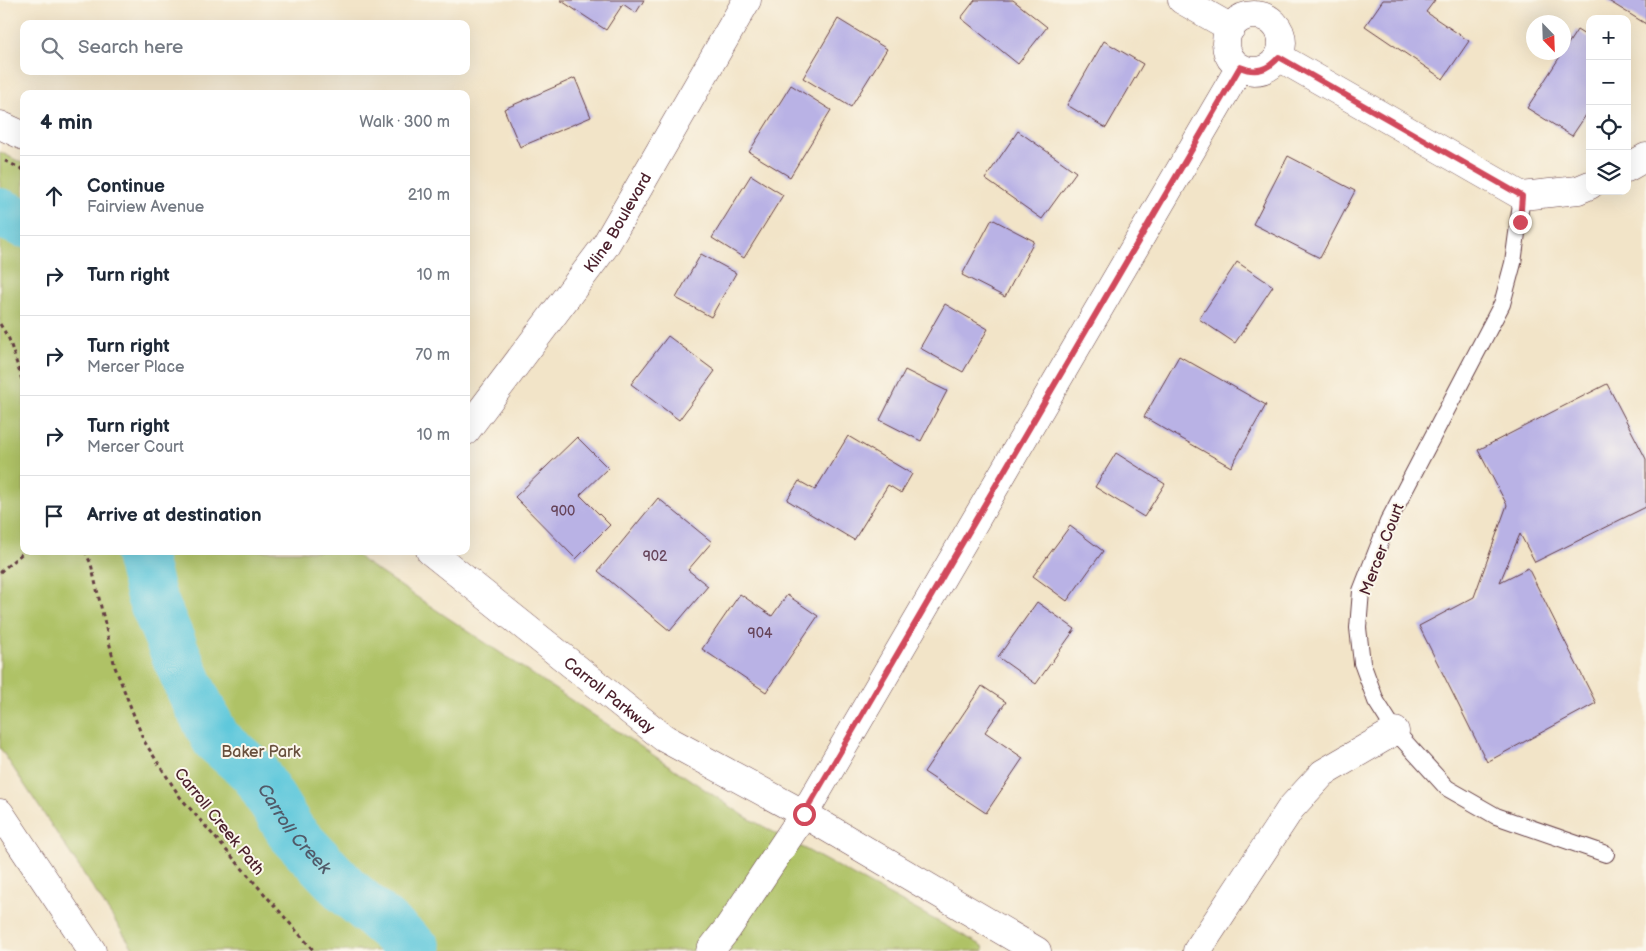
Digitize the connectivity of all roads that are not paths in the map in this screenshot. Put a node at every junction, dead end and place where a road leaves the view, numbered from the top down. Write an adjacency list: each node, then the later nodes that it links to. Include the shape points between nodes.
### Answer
1 (747, 0): 13 (street, Kline Boulevard, via 605,246)
2 (1182, 0): 4 (street)
3 (1274, 10): 4 (street, via 1244,18); 5 (street, via 1282,40)
4 (1231, 28): 6 (street, via 1227,36 1228,54)
5 (1279, 57): 6 (street, via 1266,69 1248,71); 12 (street)
6 (1240, 67): 17 (street)
7 (0, 125): 8 (street)
8 (20, 134)
9 (1646, 157): 10 (street)
10 (1631, 166)
11 (1586, 187): 12 (street)
12 (1522, 196): 15 (lane, Mercer Court, via 1513,263 1502,304 1388,522 1361,591 1358,628 1362,663 1376,701)
13 (470, 426)
14 (435, 555): 17 (street, Carroll Parkway, via 664,738)
15 (1395, 731): 18 (lane, Mercer Court, via 1447,788 1496,816); 22 (street, via 1323,773 1291,808)
16 (0, 814): 19 (street)
17 (804, 814): 20 (street); 21 (street, Carroll Parkway)
18 (1606, 854)
19 (92, 951)
20 (710, 951)
21 (1037, 951)
22 (1197, 951)

